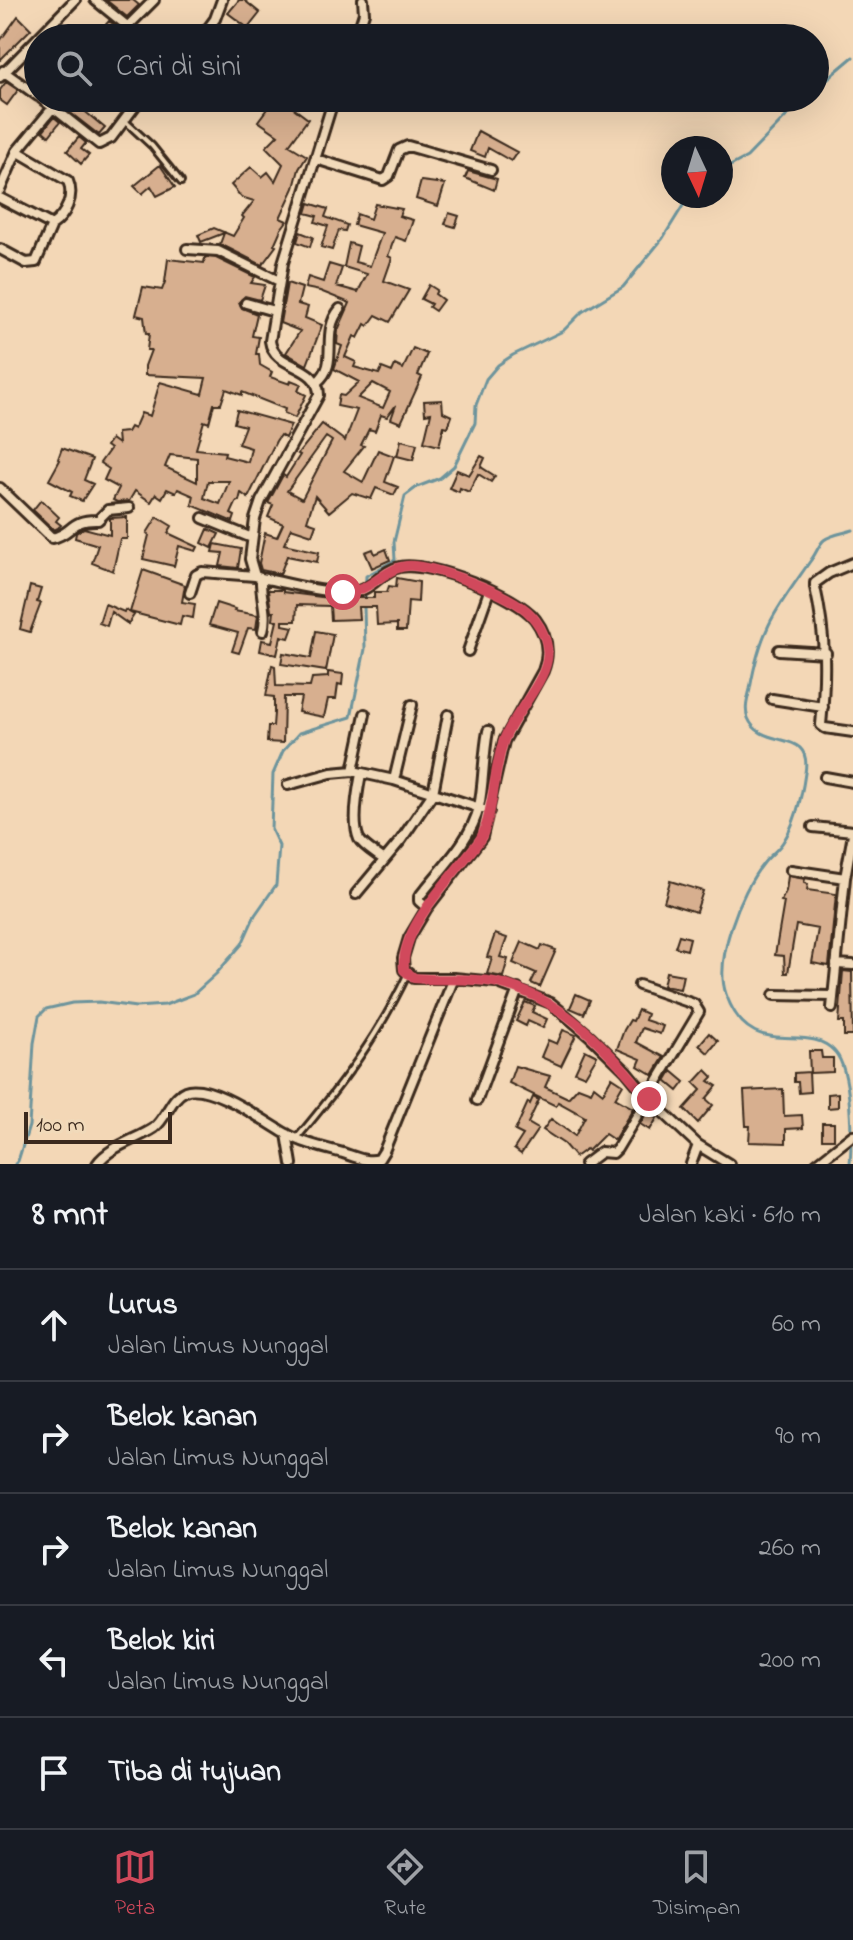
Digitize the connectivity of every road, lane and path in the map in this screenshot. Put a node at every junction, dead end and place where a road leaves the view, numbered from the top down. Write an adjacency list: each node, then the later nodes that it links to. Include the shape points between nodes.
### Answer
1 (75, 0): 6 (street)
2 (95, 0): 7 (street)
3 (154, 0): 8 (street)
4 (222, 0): 9 (street)
5 (363, 0): 10 (street)
6 (51, 24)
7 (125, 24)
8 (130, 24)
9 (211, 24)
10 (360, 24)
11 (24, 50): 12 (street)
12 (1, 73): 13 (street)
13 (24, 87)
14 (49, 112): 19 (street)
15 (59, 112): 18 (street, via 99,144)
16 (130, 112): 18 (street)
17 (330, 112): 20 (street)
18 (124, 120): 22 (lane)
19 (17, 151): 23 (street); 25 (street, via 68,181 71,199)
20 (316, 159): 21 (street, via 383,180 399,150 408,146); 28 (street)
21 (491, 170)
22 (181, 182)
23 (0, 190)
24 (0, 198): 25 (street)
25 (52, 225): 26 (street, via 36,262 26,263)
26 (0, 249)
27 (187, 249): 28 (street, via 218,251)
28 (279, 281): 31 (street)
29 (246, 303): 31 (street)
30 (340, 309): 32 (street, via 330,326 327,369)
31 (274, 311): 32 (street, via 272,351)
32 (317, 382): 36 (street, via 318,400 261,501)
33 (0, 488): 34 (street, via 52,538 79,520 98,520 108,510)
34 (129, 508)
35 (203, 518): 36 (street)
36 (252, 538): 38 (street, via 250,565)
37 (853, 563): 44 (street, via 815,583)
38 (258, 577): 39 (street, via 357,592 395,567 413,566); 40 (street, via 202,572); 41 (street, via 267,615)
39 (489, 591): 43 (street); 59 (street, via 534,618 548,651 543,671 504,741)
40 (190, 593)
41 (263, 631)
42 (779, 650): 44 (street)
43 (468, 651)
44 (826, 653): 47 (street)
45 (772, 699): 47 (street)
46 (412, 705): 54 (street)
47 (823, 707): 51 (street, via 822,727)
48 (365, 714): 52 (street)
49 (448, 715): 57 (street)
50 (488, 731): 58 (street)
51 (853, 732)
52 (357, 772): 54 (street); 56 (street); 62 (street, via 358,835)
53 (825, 777): 55 (street)
54 (394, 780): 57 (street)
55 (853, 782)
56 (288, 785)
57 (433, 793): 58 (street); 62 (street)
58 (479, 808): 59 (street); 67 (street, via 467,836 419,897)
59 (489, 811): 67 (street, via 482,837)
60 (813, 827): 61 (street)
61 (853, 833): 63 (street)
62 (384, 860): 66 (street)
63 (851, 862): 65 (street)
64 (791, 870): 65 (street)
65 (845, 878): 68 (street)
66 (356, 894)
67 (427, 908): 70 (street, via 404,953)
68 (836, 964): 69 (street); 75 (street)
69 (853, 965)
70 (407, 975): 71 (street); 81 (lane, via 367,1047)
71 (454, 978): 73 (street); 81 (street, via 379,1159 365,1160)
72 (639, 985): 77 (street, via 699,1009)
73 (518, 989): 77 (street, via 566,1015); 78 (street)
74 (774, 995): 75 (street)
75 (832, 996): 76 (street)
76 (832, 1008)
77 (649, 1099): 82 (street); 85 (street, via 617,1149 601,1152)
78 (477, 1100)
79 (287, 1134): 81 (street); 83 (street, via 233,1102 201,1090 186,1091 159,1124); 84 (street)
80 (853, 1135): 88 (street)
81 (297, 1138)
82 (698, 1145): 86 (street); 87 (street)
83 (97, 1164)
84 (292, 1164)
85 (585, 1164)
86 (691, 1164)
87 (729, 1164)
88 (816, 1164)

